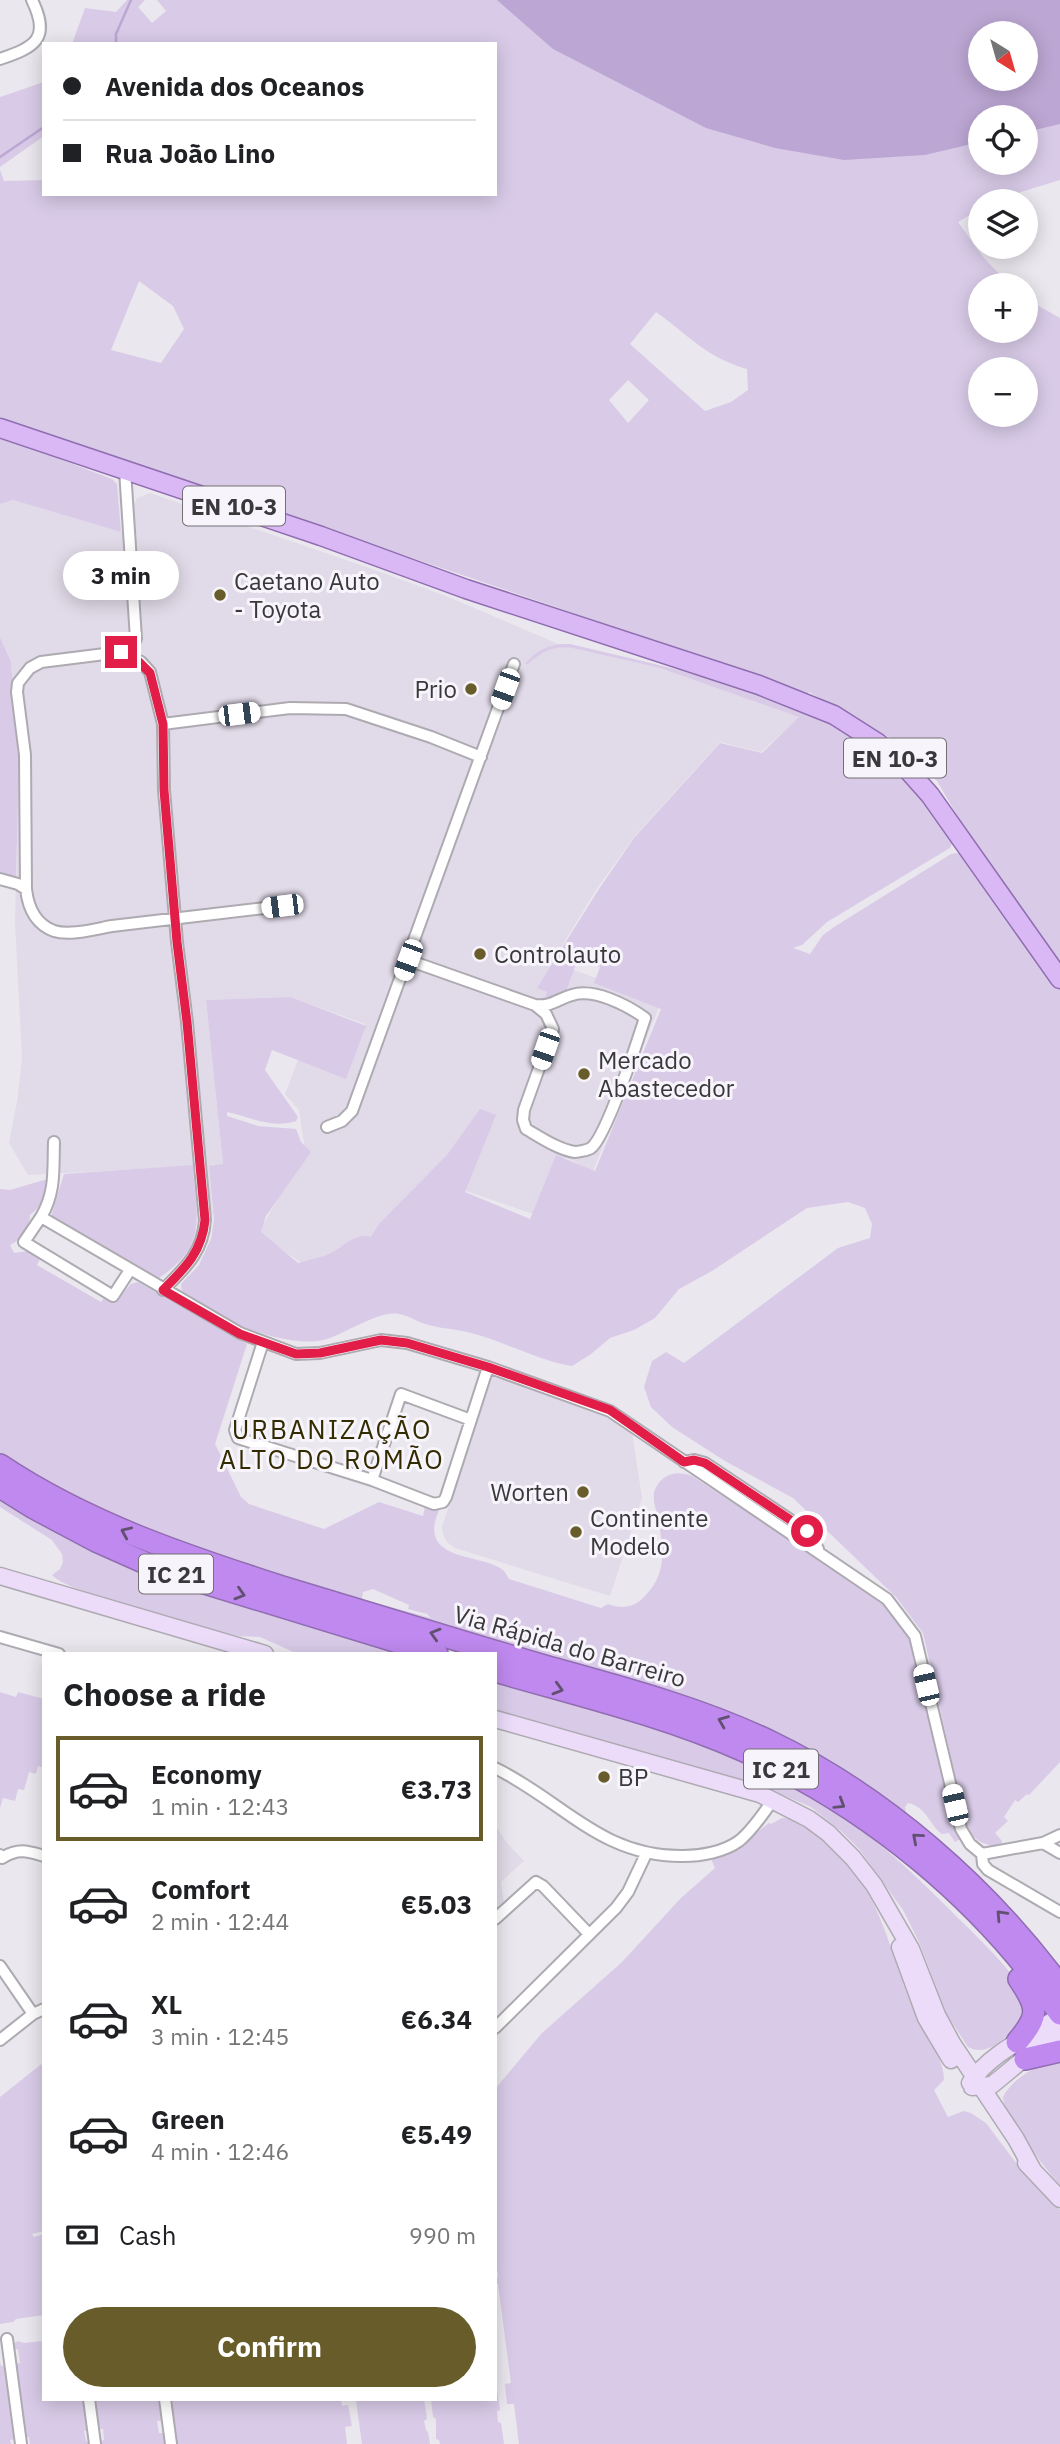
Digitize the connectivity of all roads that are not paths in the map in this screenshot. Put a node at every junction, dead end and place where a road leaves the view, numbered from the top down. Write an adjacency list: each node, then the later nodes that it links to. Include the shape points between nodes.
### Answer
1 (32, 0): 2 (street, via 41,27 37,41)
2 (0, 59)
3 (0, 428): 4 (main road, EN 10-3)
4 (125, 470): 5 (street); 14 (main road, EN 10-3, via 758,685 834,715 878,743 930,795)
5 (136, 639)
6 (514, 664): 8 (street)
7 (163, 724): 8 (street, via 290,708 346,709); 10 (street, via 150,673 134,657 121,652 41,662 30,668 17,692 25,755); 12 (street)
8 (481, 757): 13 (street)
9 (0, 879): 10 (street)
10 (26, 889): 12 (street, via 33,914 46,928 59,932)
11 (282, 906): 12 (street)
12 (175, 919): 20 (street, via 205,1220 194,1258)
13 (408, 960): 15 (street); 16 (street, via 352,1111)
14 (1060, 979)
15 (535, 1005): 15 (street, via 547,1014 553,1029 524,1110 526,1129 576,1152 591,1148 616,1098 645,1018 584,993 546,1006)
16 (327, 1127)
17 (54, 1142): 18 (street, via 53,1187)
18 (41, 1217): 19 (street); 19 (street, via 24,1242 113,1296)
19 (130, 1270): 20 (street)
20 (163, 1290): 21 (street, via 240,1334)
21 (263, 1342): 22 (street, via 296,1354 394,1341); 25 (street, via 234,1430 236,1436)
22 (488, 1367): 23 (street); 41 (street, via 610,1410 684,1462 705,1463 807,1531 822,1554 887,1599 915,1636 961,1829)
23 (471, 1420): 25 (street, via 443,1502 434,1504); 25 (street, via 401,1394)
24 (0, 1465): 49 (highway, Via Rápida do Barreiro / IC 21, one-way to 24, via 976,1889 891,1816 774,1743 668,1701 157,1546 93,1518)
25 (372, 1480)
26 (0, 1487): 32 (highway, Via Rápida do Barreiro / IC 21, one-way to 32, via 96,1541 159,1569)
27 (0, 1576): 29 (main road)
28 (0, 1637): 30 (street)
29 (223, 1648): 31 (main road)
30 (52, 1652)
31 (251, 1652)
32 (430, 1652)
33 (497, 1672): 44 (highway, Via Rápida do Barreiro / IC 21, one-way to 44, via 680,1725 743,1750 803,1780 873,1825)
34 (497, 1720): 36 (main road)
35 (497, 1769): 40 (street, via 608,1841)
36 (774, 1799): 40 (street, via 748,1833 732,1845 690,1856); 46 (main road, via 818,1825 853,1858)
37 (1060, 1835): 38 (street)
38 (1043, 1843): 39 (street); 41 (street)
39 (1060, 1853)
40 (646, 1854): 48 (street, via 622,1900)
41 (982, 1854): 45 (street, via 988,1870)
42 (42, 1856): 43 (street, via 12,1851)
43 (1, 1857)
44 (923, 1866): 54 (highway, Via Rápida do Barreiro / IC 21, via 984,1920); 59 (highway, via 979,1926 1033,2001 1034,2020)
45 (1060, 1912)
46 (890, 1914): 58 (main road, via 911,1949); 63 (main road, via 926,2018)
47 (497, 1917): 48 (street, via 536,1882)
48 (589, 1934): 55 (street)
49 (1032, 1951): 51 (highway); 52 (highway, Via Rápida do Barreiro / IC 21)
50 (0, 1966): 53 (street)
51 (1060, 1972)
52 (1060, 1986)
53 (38, 2011): 57 (street)
54 (1060, 2015): 59 (main road)
55 (497, 2026)
56 (1060, 2032): 59 (main road, via 1038,2047)
57 (0, 2040)
58 (952, 2043): 61 (main road, via 971,2059); 63 (main road)
59 (1021, 2050): 60 (highway); 61 (main road); 62 (main road)
60 (1060, 2051)
61 (998, 2056): 63 (main road)
62 (1001, 2078): 63 (main road, via 992,2085); 64 (main road, via 996,2095)
63 (974, 2084): 64 (main road); 65 (main road, via 1009,2146)
64 (1001, 2116): 65 (main road)
65 (1033, 2170): 66 (main road)
66 (1060, 2199)
67 (7, 2339): 70 (street)
68 (89, 2401): 71 (street)
69 (164, 2401): 72 (street)
70 (21, 2444)
71 (95, 2444)
72 (171, 2444)

